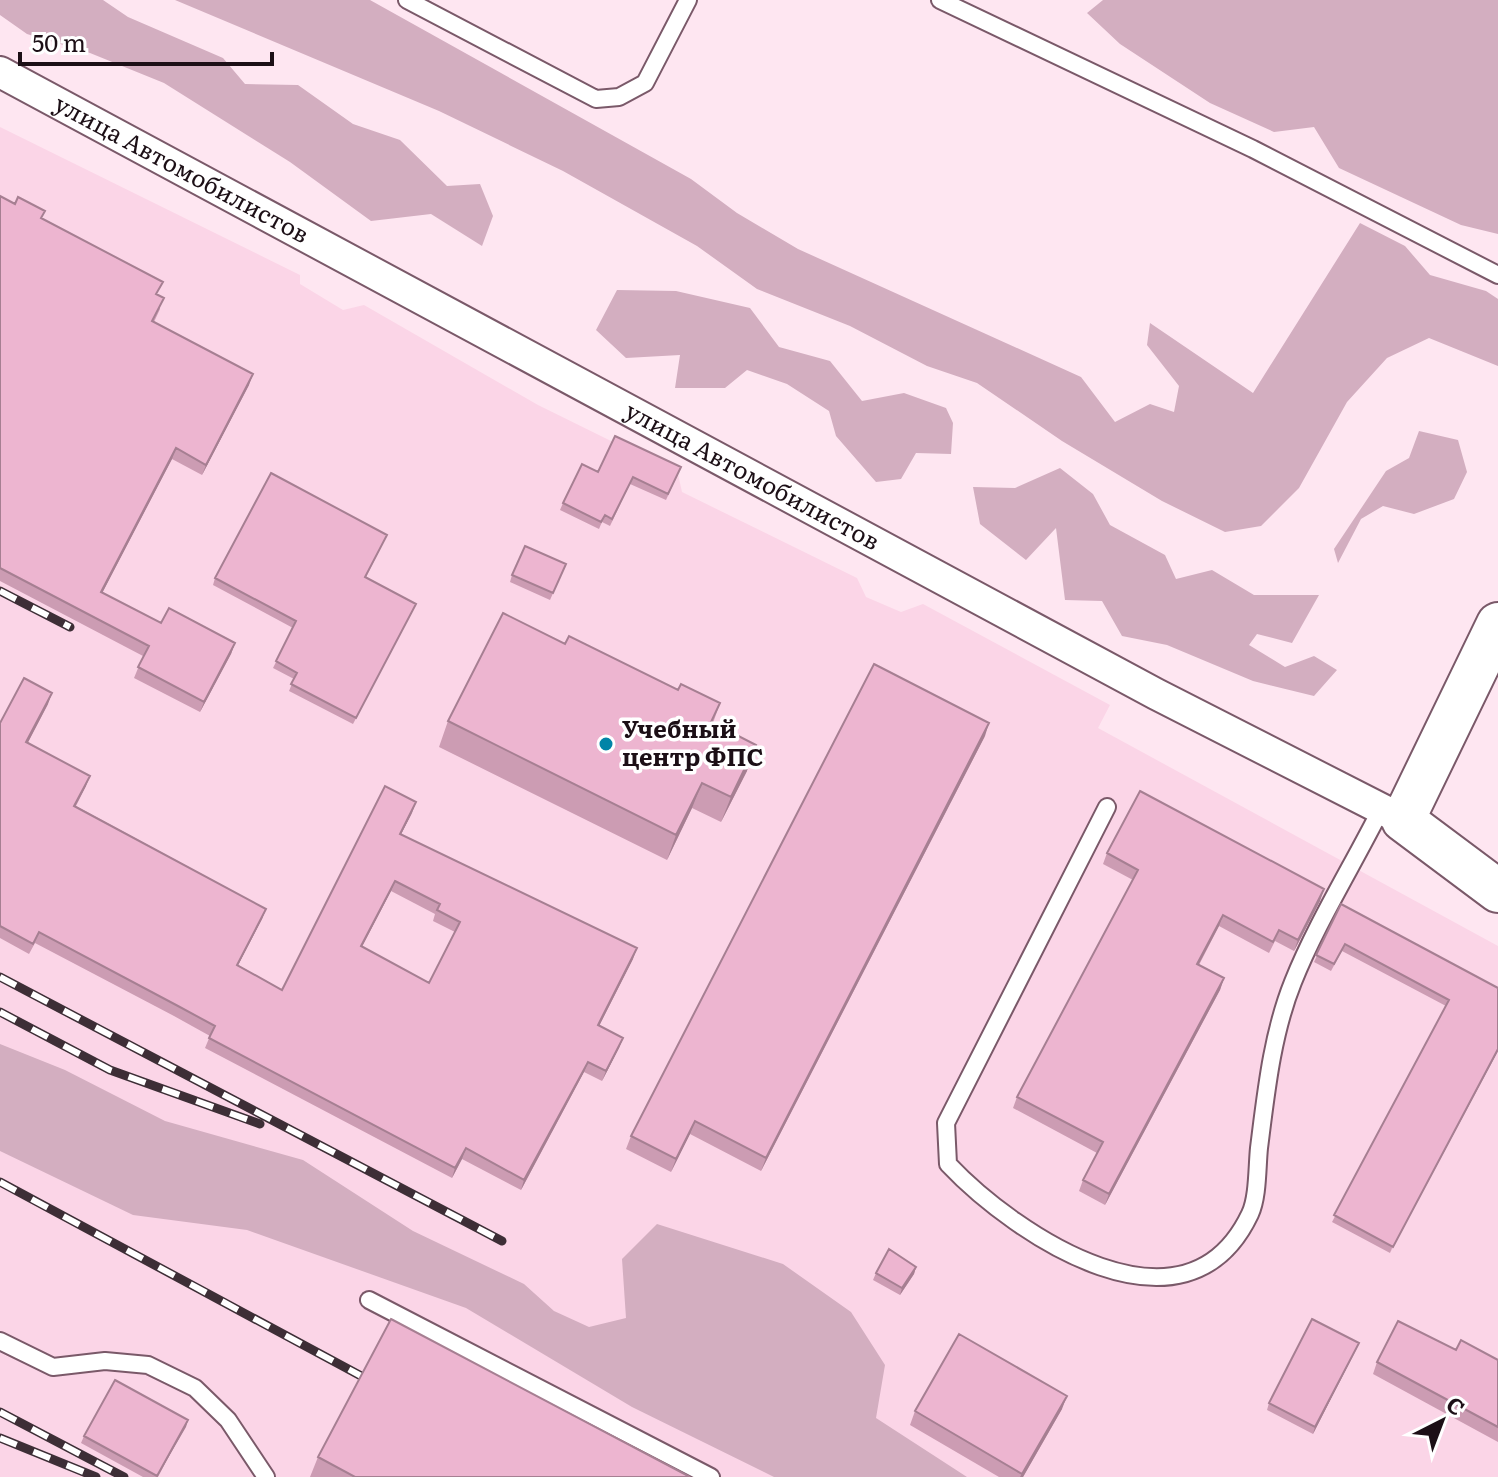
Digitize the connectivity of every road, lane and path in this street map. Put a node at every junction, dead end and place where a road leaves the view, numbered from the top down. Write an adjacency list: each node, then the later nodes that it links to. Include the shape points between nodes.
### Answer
1 (407, 0): 2 (lane, via 596,99 619,97 645,83)
2 (688, 0)
3 (940, 0): 5 (lane, via 1253,149)
4 (0, 72): 8 (street, улица Автомобилистов, via 1156,694)
5 (1498, 275)
6 (1498, 624): 8 (street)
7 (1107, 807): 8 (lane, via 946,1123 948,1164 978,1195 1062,1250 1102,1270 1168,1278 1215,1263 1251,1213 1269,1076 1292,983)
8 (1392, 814): 9 (street, улица Автомобилистов)
9 (1498, 891)
10 (369, 1300): 13 (lane)
11 (0, 1341): 12 (lane, via 53,1367 105,1361 148,1365 195,1388 228,1420)
12 (266, 1477)
13 (711, 1477)

